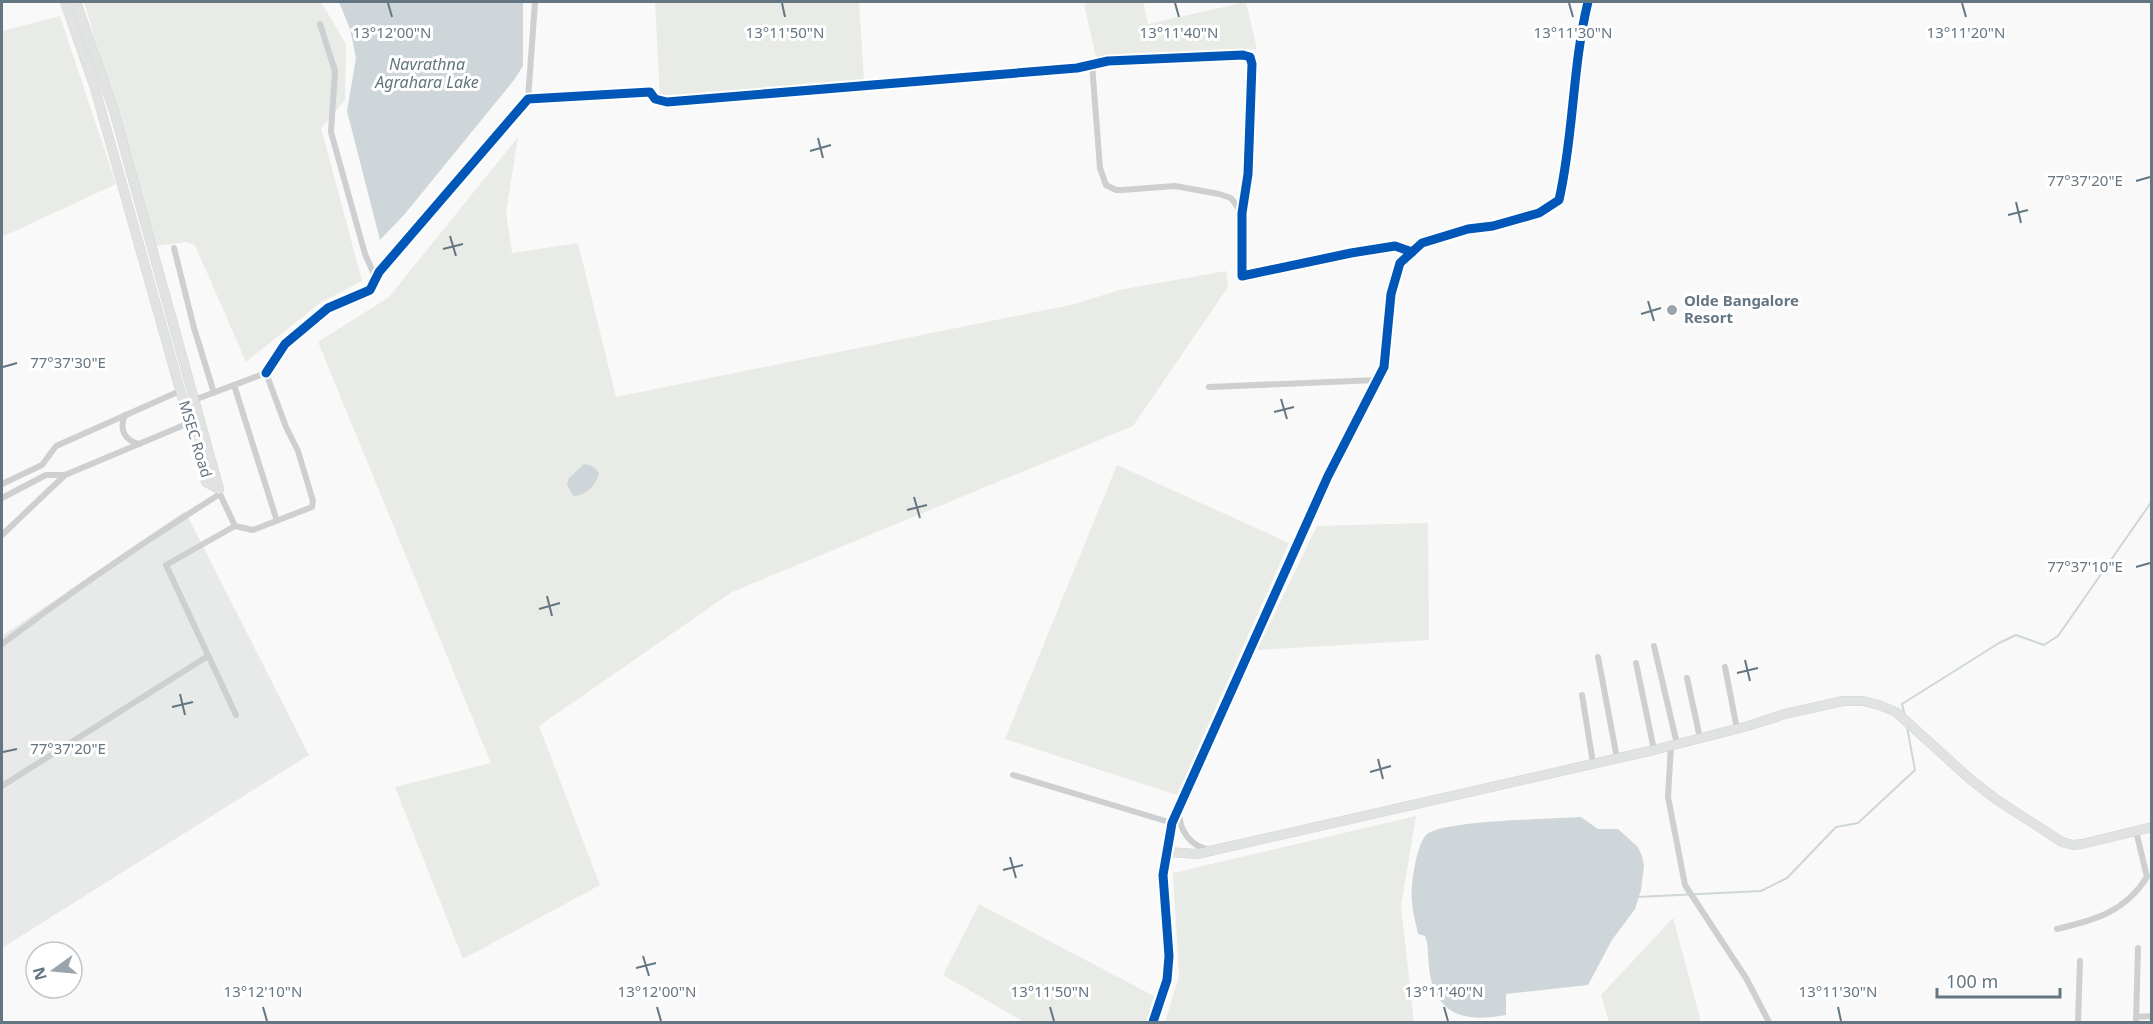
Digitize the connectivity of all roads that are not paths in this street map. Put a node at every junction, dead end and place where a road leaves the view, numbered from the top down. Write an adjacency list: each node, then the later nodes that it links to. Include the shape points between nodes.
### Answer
1 (65, 2): 10 (street, MSEC Road, via 94,85)
2 (76, 2): 9 (street, MSEC Road, via 114,111)
3 (535, 2): 7 (street)
4 (1588, 2): 12 (street, via 1559,200 1539,213 1447,235 1422,243)
5 (320, 24): 13 (street, via 335,71 331,132 365,254)
6 (1092, 64): 7 (street, via 667,102 655,99 650,92); 8 (street, via 1100,168 1106,185 1116,190 1175,186 1220,194 1231,198); 8 (street, via 1227,55 1250,57 1248,174)
7 (528, 99): 13 (street)
8 (1242, 213): 12 (street, via 1242,276 1395,246)
9 (145, 222): 10 (street); 20 (street, MSEC Road)
10 (134, 226): 18 (street, MSEC Road)
11 (174, 248): 19 (street)
12 (1412, 252): 15 (street, via 1400,263 1391,294 1384,367)
13 (376, 279): 14 (street, via 370,290 332,306 288,342)
14 (266, 373): 16 (street); 28 (street, via 298,451 313,501 312,507)
15 (1377, 380): 17 (street); 48 (street, via 1328,476)
16 (234, 385): 19 (street); 28 (street)
17 (1209, 387)
18 (180, 391): 21 (street); 22 (street, MSEC Road)
19 (213, 393): 20 (street)
20 (194, 400): 26 (street, MSEC Road)
21 (125, 416): 23 (street, via 123,432); 25 (street, via 56,446 42,465)
22 (189, 423): 23 (street); 26 (street, MSEC Road, via 206,482)
23 (139, 444): 24 (street)
24 (65, 475): 27 (street, via 46,475); 30 (street)
25 (2, 484)
26 (220, 491): 29 (street); 31 (street, via 65,596)
27 (2, 498)
28 (277, 521): 29 (street, via 253,530)
29 (235, 526): 33 (street, via 166,565)
30 (2, 536)
31 (2, 644)
32 (1654, 646): 42 (street)
33 (208, 656): 39 (street); 47 (street)
34 (1598, 657): 44 (street)
35 (1636, 663): 43 (street)
36 (1725, 667): 40 (street)
37 (1687, 678): 41 (street)
38 (1582, 695): 45 (street)
39 (236, 715)
40 (1737, 729): 41 (street); 51 (street, via 1843,701 1879,705 1896,712 1997,800 2062,842 2082,844)
41 (1700, 738): 42 (street)
42 (1674, 745): 43 (street); 60 (street, via 1668,797 1685,885 1746,978)
43 (1654, 750): 44 (street)
44 (1617, 758): 45 (street)
45 (1593, 763): 52 (street)
46 (1013, 775): 49 (street)
47 (2, 786)
48 (1180, 805): 49 (street); 52 (street, via 1184,833 1198,846)
49 (1172, 823): 53 (street)
50 (2151, 827): 51 (street)
51 (2136, 831): 54 (street, via 2147,878 2140,889 2102,916)
52 (1211, 850): 53 (street, via 1197,854)
53 (1168, 852): 59 (street, via 1163,875 1168,972)
54 (2057, 929)
55 (2138, 948): 58 (street)
56 (2080, 961): 61 (street)
57 (2151, 1016): 58 (street)
58 (2136, 1020)
59 (1153, 1023)
60 (1768, 1023)
61 (2078, 1023)

